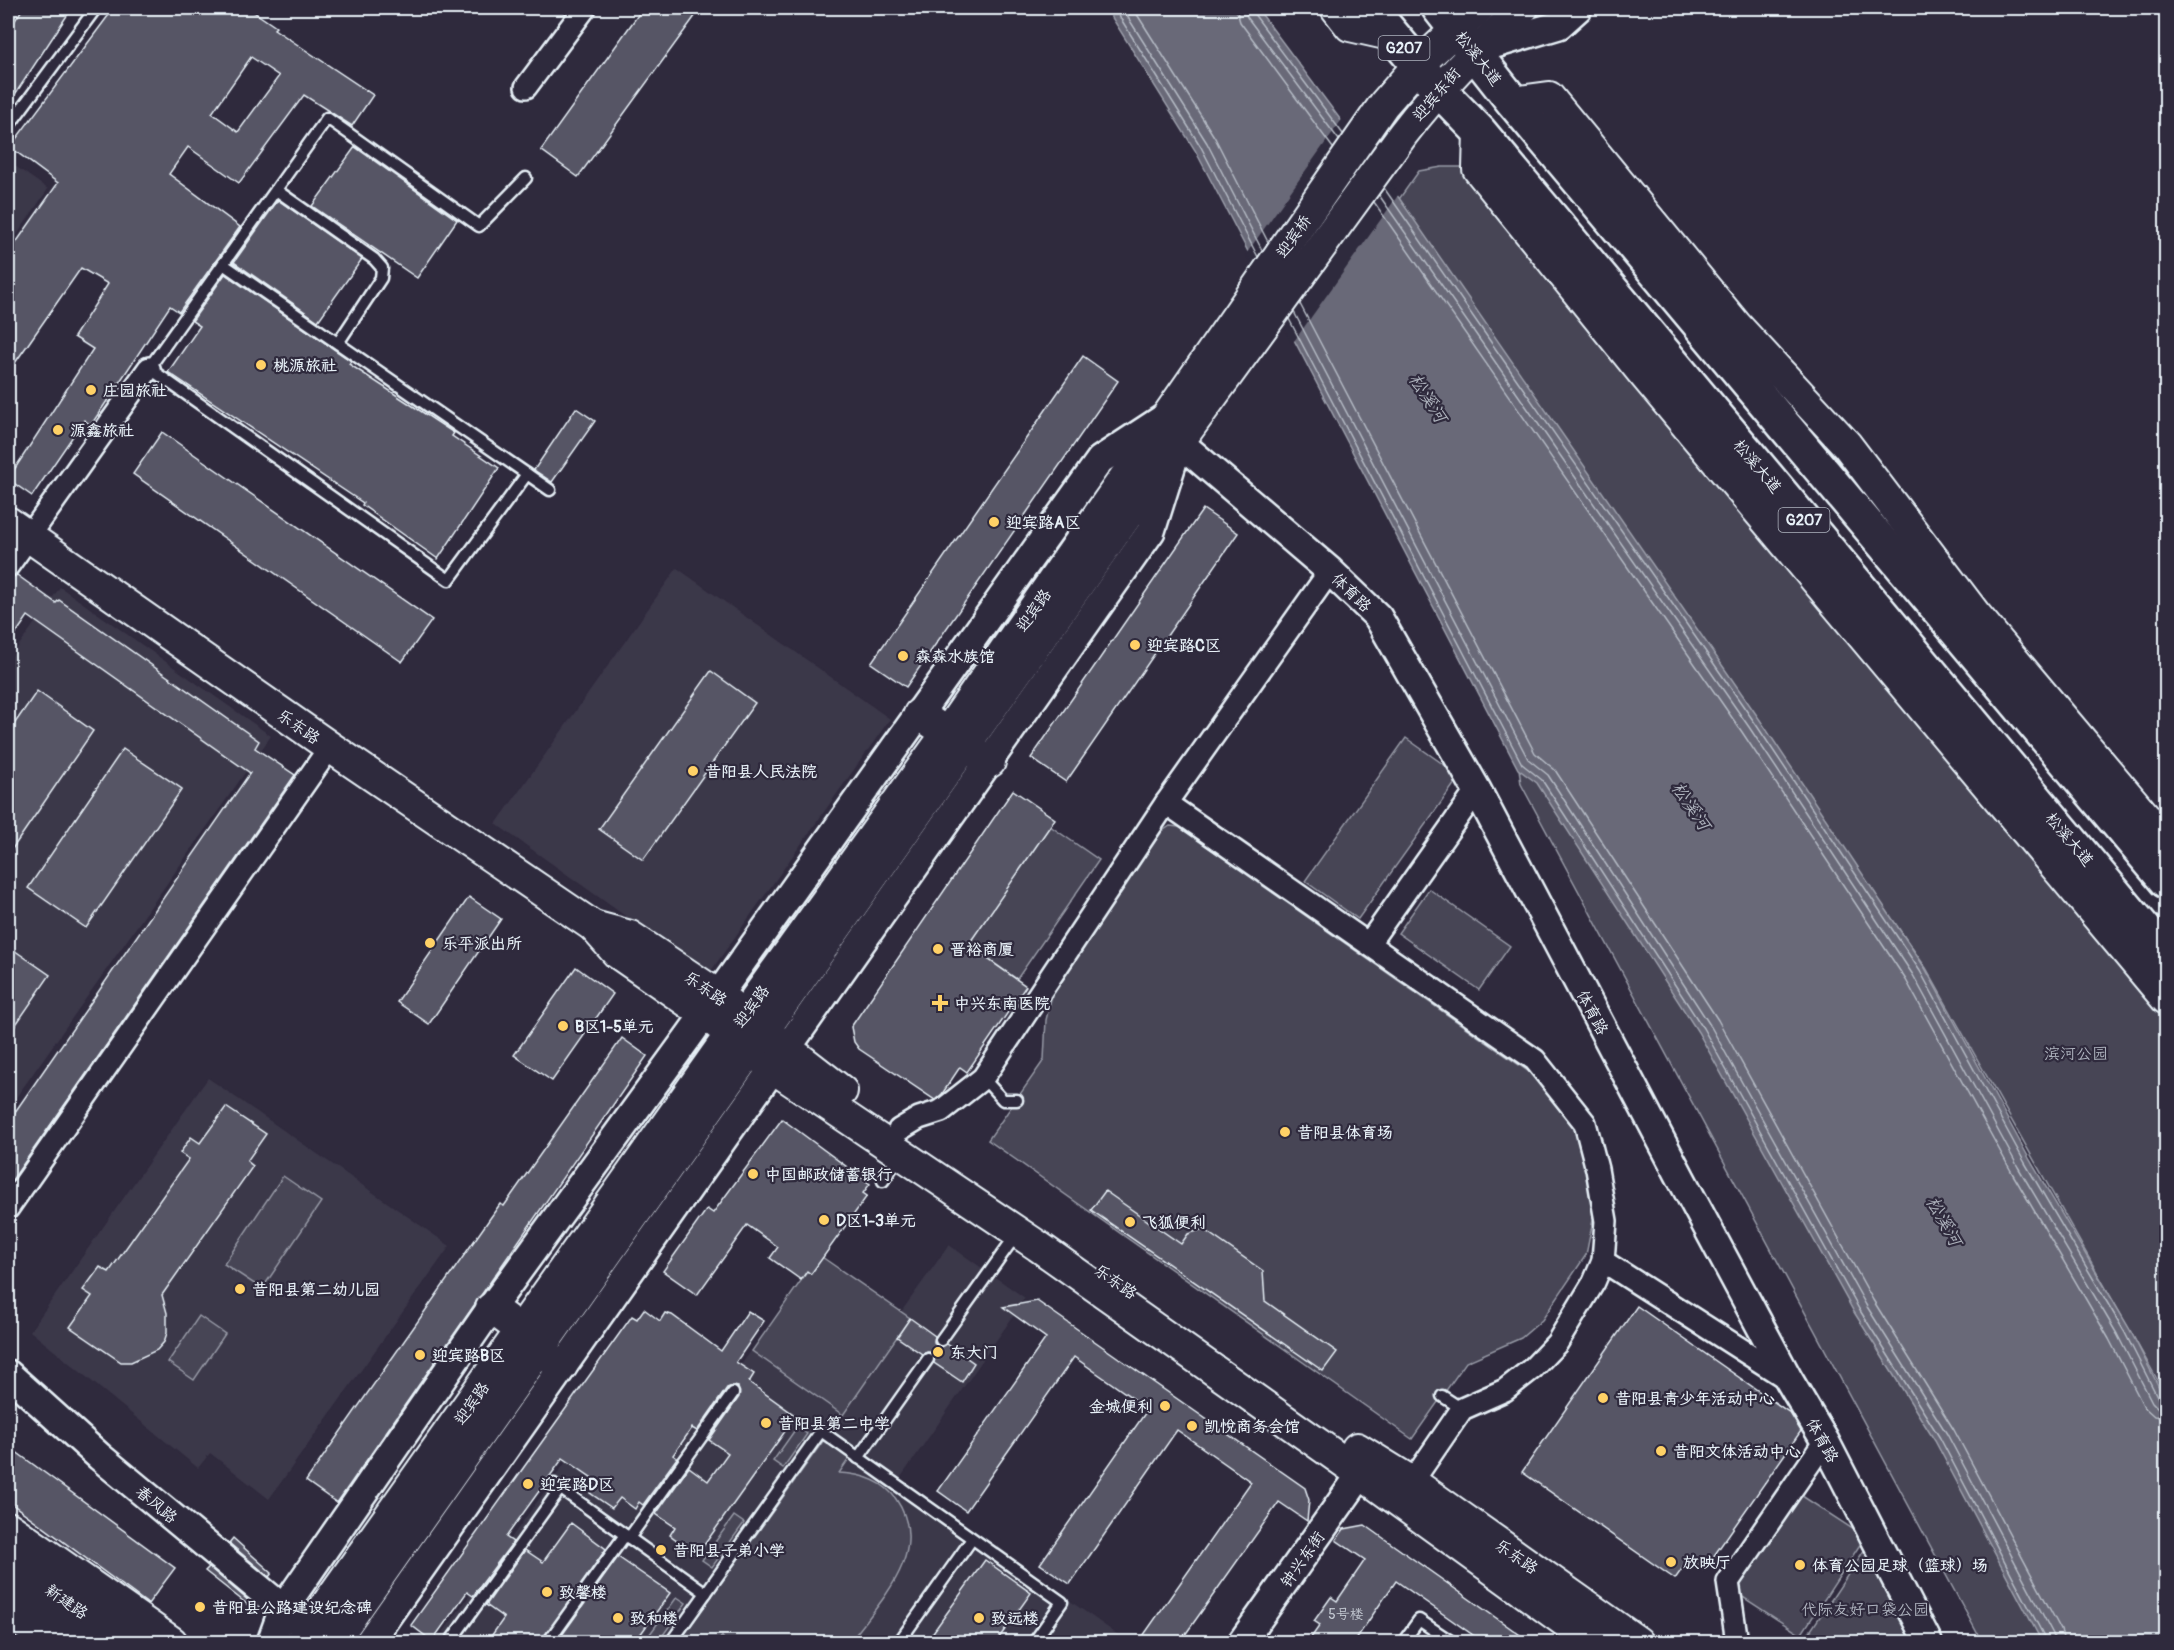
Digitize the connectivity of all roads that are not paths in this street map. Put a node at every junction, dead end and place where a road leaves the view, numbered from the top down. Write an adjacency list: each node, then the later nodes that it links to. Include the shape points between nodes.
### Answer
1 (96, 8): 13 (lane)
2 (585, 8): 10 (street)
3 (1336, 8): 8 (main road, via 1350,26)
4 (1370, 8): 8 (main road, 松溪大道 / G207)
5 (1523, 8): 7 (main road, 迎宾东街)
6 (1578, 8): 7 (street, via 1559,25)
7 (1463, 20): 9 (main road, 迎宾东街); 11 (main road, 松溪大道 / G207)
8 (1390, 35): 9 (main road, 松溪大道 / G207)
9 (1428, 76): 12 (main road, 迎宾东街); 14 (main road, 松溪大道 / G207); 15 (main road, 迎宾东街)
10 (526, 87)
11 (1513, 102): 33 (main road, via 1549,97 1737,326 1847,446 1976,615); 34 (main road, 松溪大道 / G207)
12 (1384, 104): 21 (main road, 迎宾桥)
13 (8, 127)
14 (1479, 131): 36 (main road, 松溪大道 / G207); 37 (main road, via 1478,169 1641,371)
15 (1403, 134): 21 (main road, 迎宾桥)
16 (526, 178): 17 (lane, via 479,226 327,118)
17 (276, 190): 18 (lane); 19 (lane, via 382,268 381,278)
18 (223, 264): 19 (lane); 20 (lane)
19 (338, 343): 23 (lane)
20 (149, 368): 23 (lane, via 449,580); 25 (street)
21 (1209, 380): 22 (main road, 迎宾路)
22 (1172, 430): 27 (street, 体育路); 28 (street, via 1100,460); 30 (main road, 迎宾路)
23 (527, 474): 24 (lane)
24 (550, 490)
25 (18, 529): 26 (street); 29 (main road, 乐东路)
26 (8, 566)
27 (1330, 571): 31 (street, 体育路, via 1378,617); 32 (street)
28 (919, 714): 30 (main road); 38 (street)
29 (330, 747): 38 (main road, 乐东路, via 593,926 617,953); 45 (street)
30 (968, 747): 39 (main road, 迎宾路); 39 (street)
31 (1477, 790): 35 (street); 54 (street, 体育路)
32 (1166, 802): 35 (street); 40 (street)
33 (2166, 841)
34 (2166, 881)
35 (1369, 943): 47 (street, via 1535,1060 1585,1123 1606,1221)
36 (2166, 955)
37 (2166, 999)
38 (711, 1005): 39 (main road, 乐东路); 48 (street)
39 (758, 1042): 42 (main road, 乐东路); 46 (main road, 乐东路); 49 (main road, 迎宾路); 52 (street)
40 (983, 1078): 41 (lane, via 1003,1100); 42 (street, via 940,1111)
41 (1017, 1100)
42 (899, 1130): 61 (main road, 乐东路, via 1373,1459)
43 (893, 1166): 44 (lane)
44 (883, 1181)
45 (8, 1208)
46 (1018, 1232): 50 (lane); 60 (main road, 乐东路)
47 (1603, 1261): 54 (street); 57 (street, via 1578,1311 1549,1352 1505,1390)
48 (491, 1308): 49 (main road); 68 (street)
49 (530, 1340): 52 (main road); 70 (main road, 迎宾路)
50 (941, 1340)
51 (928, 1359): 59 (lane)
52 (562, 1366): 76 (street)
53 (8, 1374): 68 (street, 春风路, via 100,1457)
54 (1789, 1380): 58 (street, 体育路)
55 (733, 1393): 63 (lane)
56 (1442, 1396): 57 (lane)
57 (1462, 1409): 61 (street)
58 (1825, 1441): 87 (street, via 1728,1582); 88 (street, 体育路)
59 (858, 1458): 64 (lane); 67 (lane, via 820,1431)
60 (1361, 1474): 82 (street, 钟兴东街); 85 (main road, 乐东路)
61 (1412, 1482): 86 (main road, 乐东路)
62 (8, 1527): 74 (main road)
63 (627, 1537): 67 (lane); 77 (lane, via 557,1486); 78 (lane)
64 (972, 1539): 80 (lane); 81 (lane, via 1062,1602)
65 (8, 1559): 73 (main road, 新建路)
66 (8, 1588): 72 (main road, 新建路)
67 (706, 1593): 79 (lane)
68 (283, 1608): 70 (street, 春风路); 75 (street)
69 (8, 1613): 71 (main road)
70 (324, 1638)
71 (50, 1642)
72 (84, 1642)
73 (126, 1642)
74 (172, 1642)
75 (271, 1642)
76 (369, 1642)
77 (450, 1642)
78 (548, 1642)
79 (670, 1642)
80 (899, 1642)
81 (1034, 1642)
82 (1242, 1642)
83 (1403, 1642): 84 (lane, via 1419,1620)
84 (1452, 1642)
85 (1593, 1642)
86 (1638, 1642)
87 (1737, 1642)
88 (1928, 1642)

